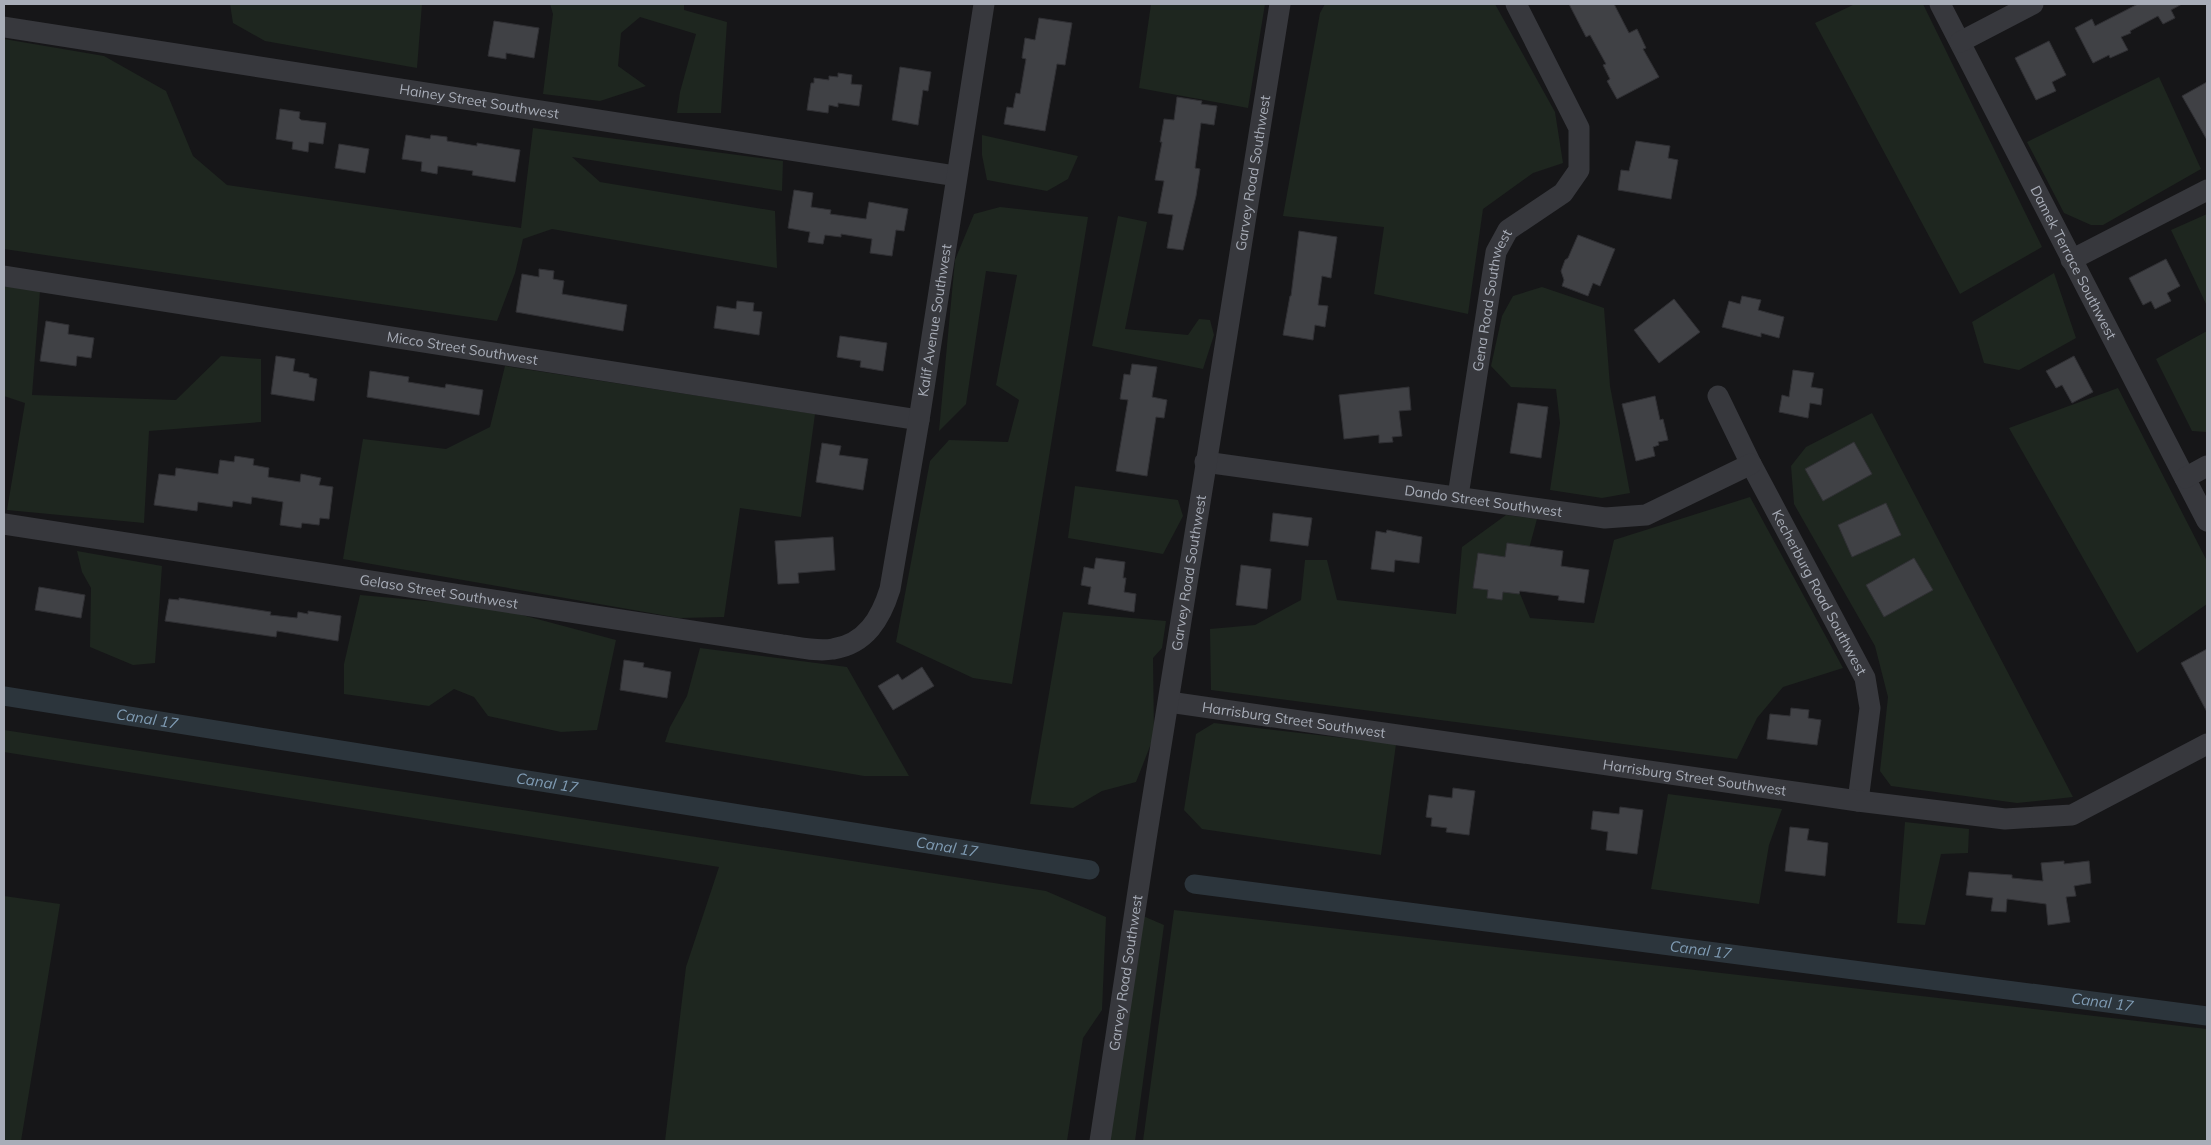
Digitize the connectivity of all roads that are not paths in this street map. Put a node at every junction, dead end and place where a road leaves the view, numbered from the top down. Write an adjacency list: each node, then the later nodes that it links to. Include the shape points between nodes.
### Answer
1 (984, 4): 8 (street, Kalif Avenue Southwest)
2 (1280, 4): 14 (street, Garvey Road Southwest)
3 (1516, 4): 18 (street, Gena Road Southwest, via 1579,128 1580,170 1563,193 1508,230 1496,252)
4 (1940, 4): 7 (street, Damek Terrace Southwest)
5 (2033, 4): 7 (street)
6 (4, 27): 8 (street, Hainey Street Southwest)
7 (1960, 42): 10 (street, Damek Terrace Southwest)
8 (956, 176): 13 (street, Kalif Avenue Southwest)
9 (2207, 190): 10 (street)
10 (2071, 260): 17 (street, Damek Terrace Southwest)
11 (4, 276): 13 (street, Micco Street Southwest)
12 (1718, 396): 15 (street, Kecherburg Road Southwest)
13 (920, 420): 21 (street, Kalif Avenue Southwest, via 890,588 884,608)
14 (1205, 462): 18 (street, Dando Street Southwest); 22 (street, Garvey Road Southwest)
15 (1751, 464): 18 (street, Dando Street Southwest, via 1646,515 1604,518); 24 (street, Kecherburg Road Southwest, via 1865,678 1870,708)
16 (2207, 466): 17 (street)
17 (2185, 478): 19 (street, Damek Terrace Southwest)
18 (1458, 496)
19 (2207, 520)
20 (4, 524): 21 (street, Gelaso Street Southwest, via 782,646 832,650)
21 (869, 632)
22 (1169, 702): 24 (street, Harrisburg Street Southwest); 25 (street, Garvey Road Southwest)
23 (2207, 744): 24 (street, Harrisburg Street Southwest, via 2072,815 2005,819)
24 (1858, 801)
25 (1100, 1141)

